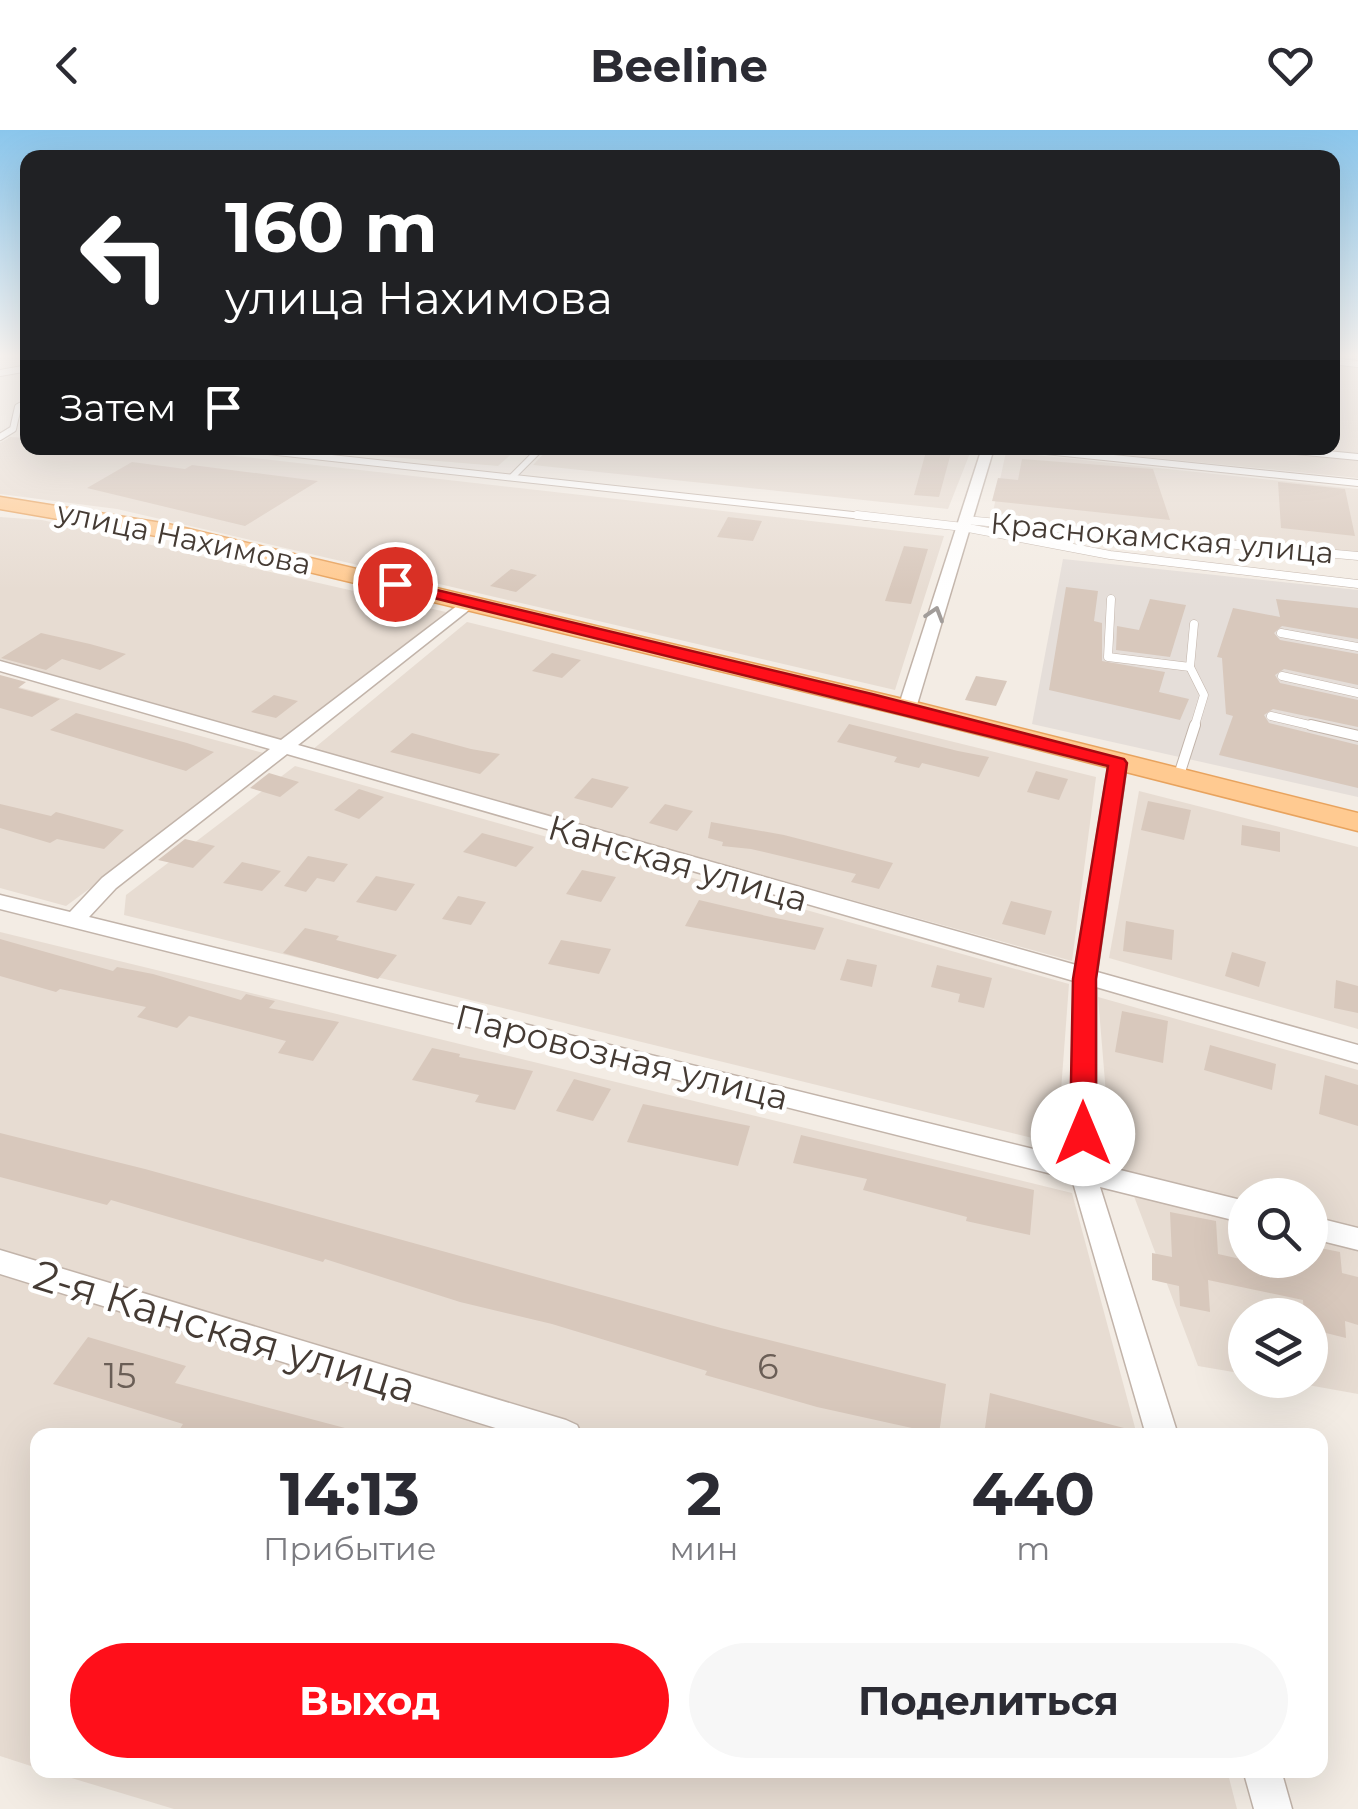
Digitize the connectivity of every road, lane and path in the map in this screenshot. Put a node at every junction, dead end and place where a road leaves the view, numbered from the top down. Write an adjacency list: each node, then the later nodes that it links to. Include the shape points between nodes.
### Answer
1 (309, 455): 5 (lane, Краснокамская улица)
2 (534, 455): 5 (lane)
3 (986, 455): 8 (street)
4 (1082, 455): 6 (lane)
5 (514, 476): 8 (lane, Краснокамская улица)
6 (1358, 484)
7 (0, 503): 16 (main road, улица Нахимова, via 168,530)
8 (964, 524): 9 (lane, Краснокамская улица); 12 (lane, via 1002,537); 24 (street, one-way to 8)
9 (1175, 538): 10 (lane, Краснокамская улица); 12 (lane)
10 (1345, 555): 11 (lane, Краснокамская улица); 13 (lane)
11 (1358, 556)
12 (1164, 560): 13 (lane)
13 (1339, 582): 14 (lane)
14 (1358, 584)
15 (1111, 599): 21 (lane, via 1108,657)
16 (471, 602): 24 (main road, улица Нахимова); 27 (street)
17 (1194, 624): 21 (lane)
18 (1281, 634): 19 (lane)
19 (1358, 648)
20 (0, 666): 27 (street, Канская улица)
21 (1190, 667): 29 (lane, via 1204,695)
22 (1282, 676): 23 (lane)
23 (1358, 694)
24 (908, 708): 28 (main road, улица Нахимова)
25 (1271, 716): 26 (lane)
26 (1358, 736)
27 (284, 750): 32 (street, via 110,883); 33 (street, Канская улица)
28 (1118, 763): 29 (main road, улица Нахимова); 33 (street)
29 (1178, 778): 30 (main road, улица Нахимова)
30 (1358, 822)
31 (0, 902): 32 (street, Паровозная улица)
32 (75, 920): 35 (street, Паровозная улица)
33 (1085, 979): 34 (street, Канская улица); 35 (street)
34 (1358, 1054)
35 (1083, 1172): 36 (street, Паровозная улица); 41 (street)
36 (1228, 1208)
37 (1328, 1232): 38 (street)
38 (1358, 1239)
39 (0, 1262): 40 (street, 2-я Канская улица)
40 (543, 1428)
41 (1160, 1428)
42 (1264, 1778): 43 (street)
43 (1274, 1809)

